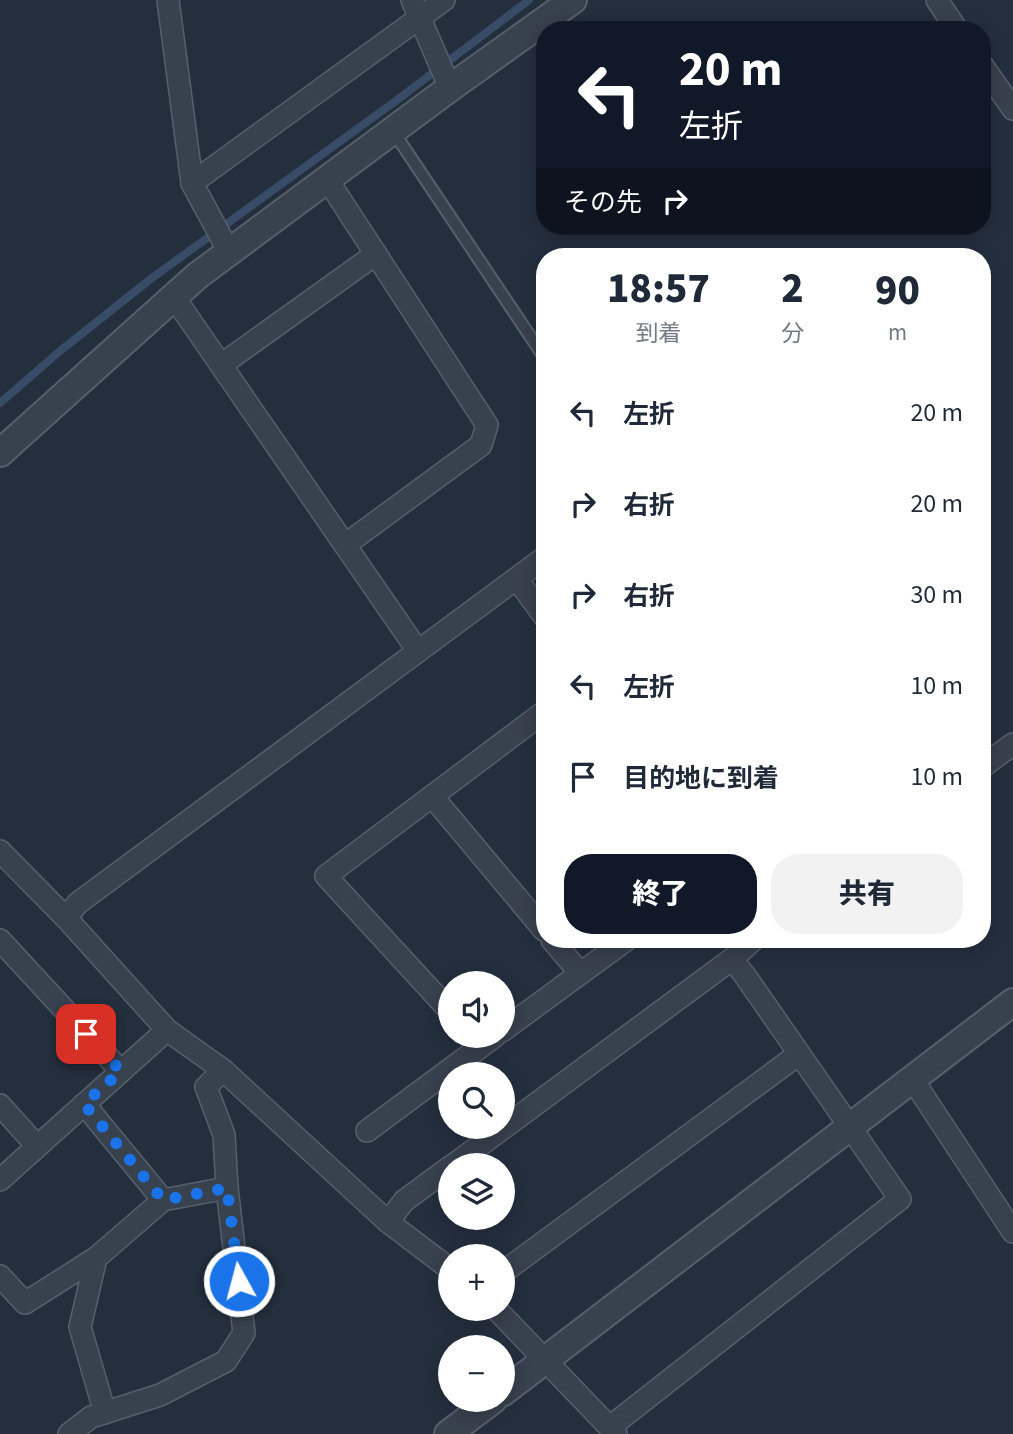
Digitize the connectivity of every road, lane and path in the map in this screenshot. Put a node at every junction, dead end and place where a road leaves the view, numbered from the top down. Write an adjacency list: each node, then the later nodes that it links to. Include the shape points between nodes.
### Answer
1 (444, 0): 5 (street)
2 (573, 0): 6 (street)
3 (937, 0): 7 (street)
4 (172, 2): 14 (street)
5 (416, 9): 10 (street); 14 (street)
6 (544, 21)
7 (951, 21)
8 (536, 26): 10 (street)
9 (991, 77): 11 (street)
10 (450, 88): 12 (street)
11 (1012, 104)
12 (393, 131): 13 (street); 18 (lane)
13 (327, 179): 15 (street); 16 (street)
14 (192, 183): 15 (street)
15 (229, 252): 17 (street)
16 (376, 254): 19 (street); 21 (street, via 487,425 481,445)
17 (174, 297): 19 (street); 20 (street)
18 (536, 345)
19 (221, 365): 21 (street)
20 (0, 453)
21 (345, 545): 25 (street)
22 (536, 564): 23 (street)
23 (517, 579): 24 (street); 25 (street)
24 (536, 605)
25 (418, 651): 31 (street, via 78,903)
26 (536, 723): 29 (street)
27 (1013, 744): 28 (street)
28 (991, 760)
29 (432, 796): 32 (street); 39 (street, via 326,876)
30 (0, 850): 31 (street)
31 (66, 918): 42 (street)
32 (536, 920)
33 (0, 940): 46 (street)
34 (559, 948): 38 (street)
35 (615, 948): 38 (street)
36 (744, 948): 37 (street)
37 (732, 959): 44 (street); 53 (street)
38 (580, 973): 41 (street)
39 (438, 998)
40 (1013, 1002): 47 (street)
41 (515, 1021)
42 (167, 1030): 45 (street); 46 (street)
43 (472, 1048): 51 (street)
44 (799, 1054): 50 (street); 62 (street)
45 (223, 1070): 56 (street, via 206,1087 224,1135); 58 (street)
46 (121, 1071): 48 (street)
47 (913, 1080): 50 (street); 59 (street)
48 (84, 1104): 52 (street); 57 (street)
49 (0, 1105): 52 (street)
50 (850, 1127): 65 (street); 69 (street, via 900,1199)
51 (367, 1131)
52 (37, 1146): 55 (street)
53 (469, 1153)
54 (438, 1176): 58 (street, via 404,1201)
55 (0, 1180)
56 (227, 1188): 57 (street); 68 (street, via 244,1333 226,1360 160,1395)
57 (163, 1200): 60 (street)
58 (388, 1222): 61 (street)
59 (1013, 1232)
60 (96, 1258): 63 (street, via 25,1303); 68 (street, via 80,1327)
61 (438, 1260)
62 (515, 1263)
63 (0, 1276)
64 (508, 1321): 65 (street)
65 (545, 1360): 66 (street); 69 (street)
66 (515, 1383)
67 (477, 1412): 71 (street)
68 (104, 1413): 70 (street)
69 (613, 1431)
70 (69, 1434)
71 (448, 1434)

